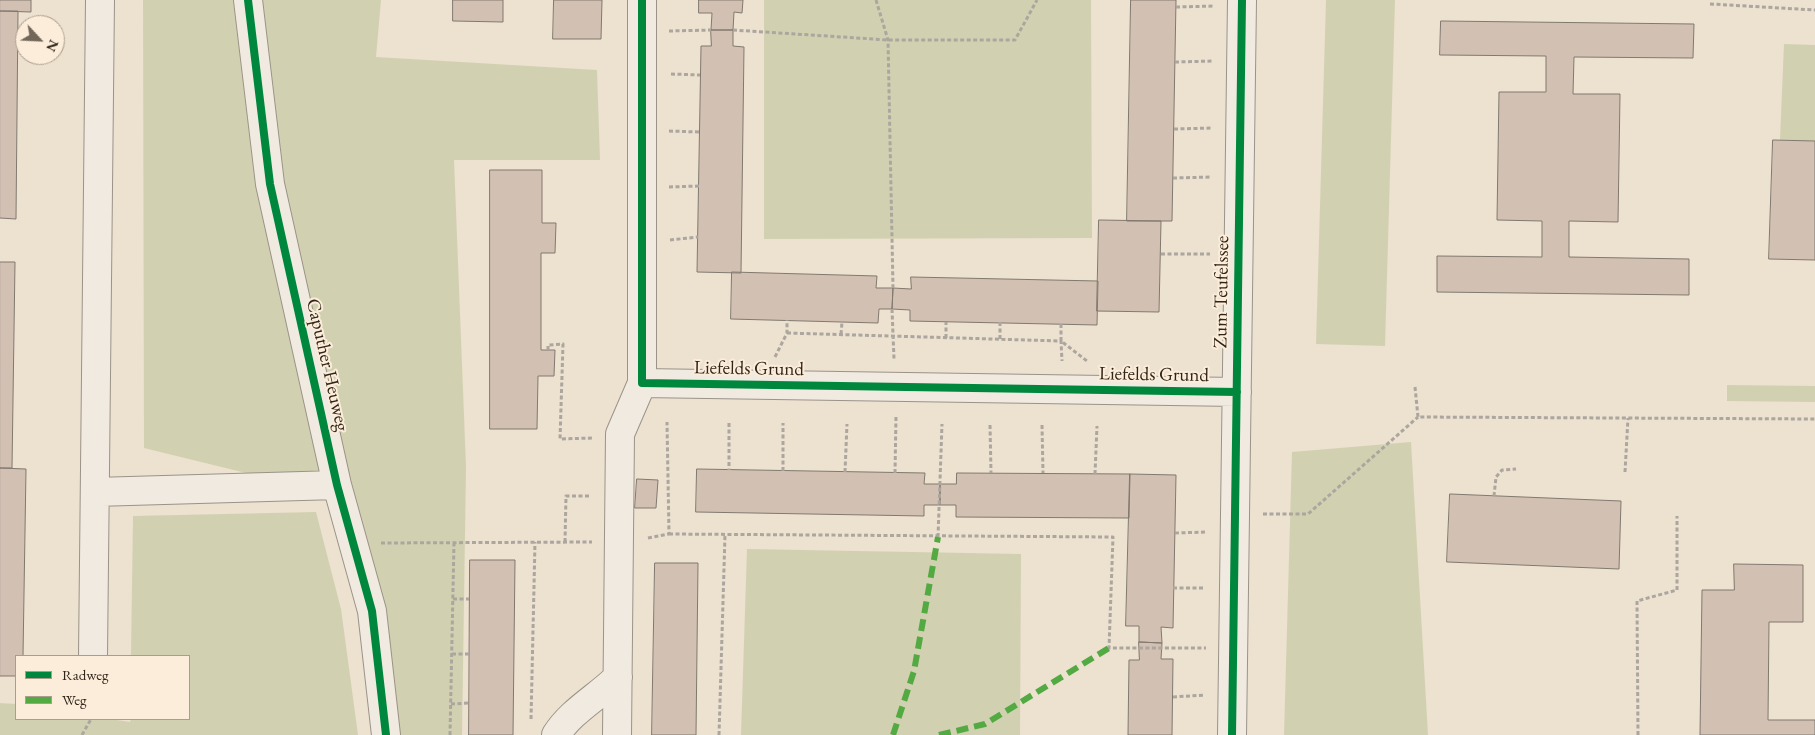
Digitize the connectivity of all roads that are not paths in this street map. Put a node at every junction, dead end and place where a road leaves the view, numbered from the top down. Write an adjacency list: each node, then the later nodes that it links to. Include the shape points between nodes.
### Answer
1 (100, 0): 8 (street)
2 (248, 0): 7 (street, Caputher Heuweg, via 270,184)
3 (642, 0): 5 (street)
4 (1233, 3): 6 (street, Zum Teufelssee)
5 (642, 383): 6 (street, Liefelds Grund); 10 (street, via 620,434 631,540)
6 (1237, 392): 14 (street, Zum Teufelssee)
7 (337, 484): 8 (street); 12 (street, Caputher Heuweg, via 372,611)
8 (95, 492): 9 (street)
9 (93, 655)
10 (618, 677): 11 (street, via 565,721); 13 (street)
11 (543, 730)
12 (386, 735)
13 (617, 735)
14 (1232, 735)

